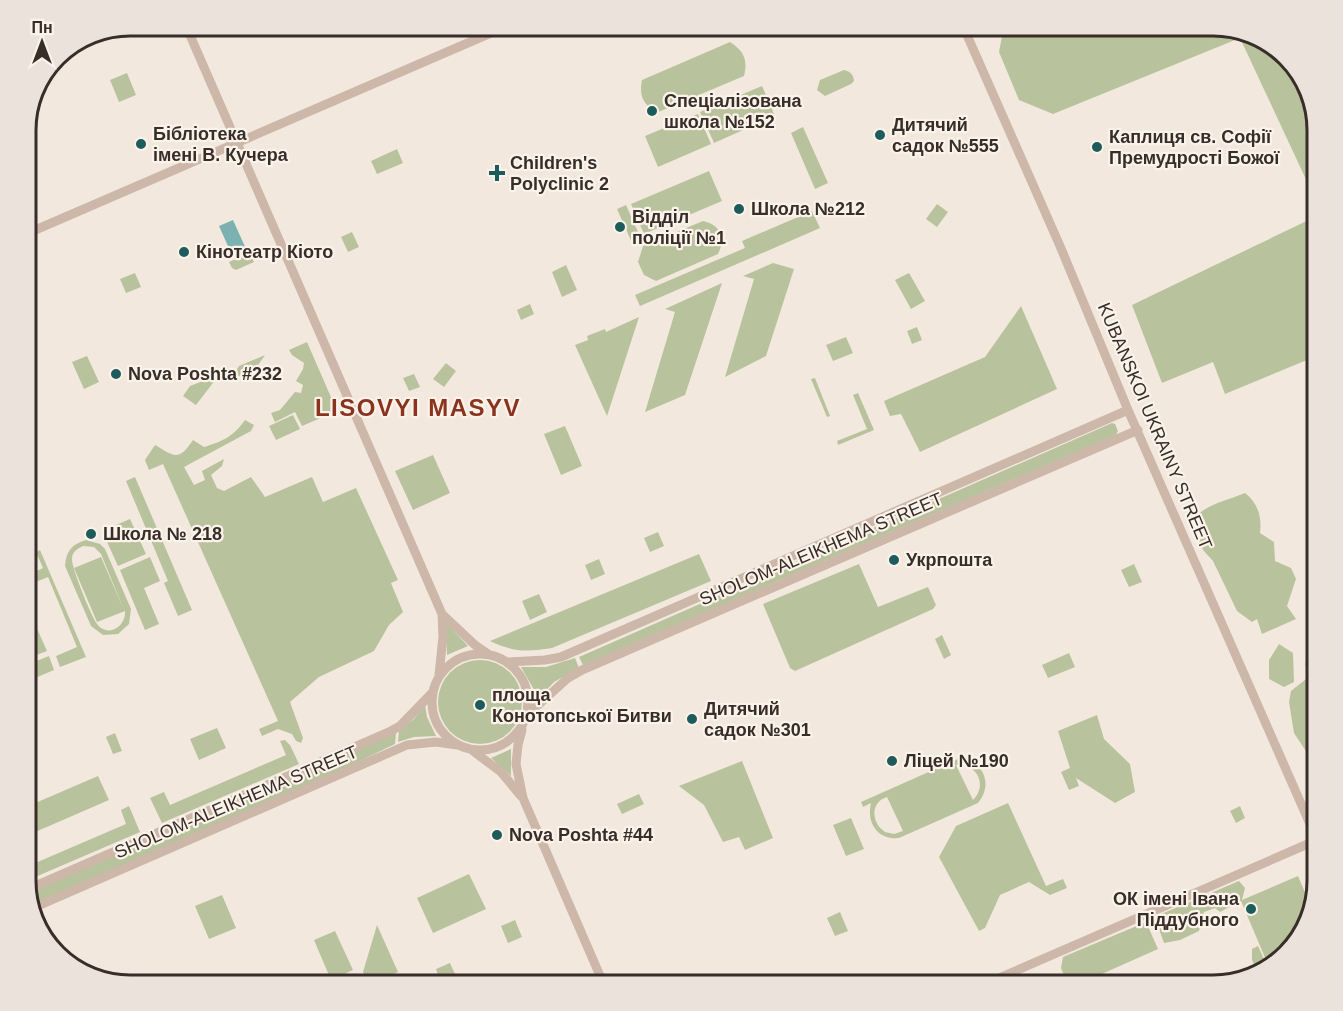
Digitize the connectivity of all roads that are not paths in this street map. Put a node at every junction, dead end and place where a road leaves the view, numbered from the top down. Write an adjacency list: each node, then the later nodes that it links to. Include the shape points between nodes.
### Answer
1 (190, 36): 4 (street)
2 (484, 36): 4 (street)
3 (967, 36): 6 (street, KUBANSKOI UKRAINY STREET)
4 (237, 142): 5 (street); 8 (street)
5 (36, 230)
6 (1128, 410): 7 (street, KUBANSKOI UKRAINY STREET); 10 (street, SHOLOM-ALEIKHEMA STREET, via 561,657)
7 (1138, 430): 13 (street, SHOLOM-ALEIKHEMA STREET, via 582,670 568,678); 17 (street, KUBANSKOI UKRAINY STREET)
8 (442, 614): 9 (street); 11 (street)
9 (490, 655): 10 (street); 11 (street, via 461,657)
10 (507, 662): 13 (street, via 525,684)
11 (439, 675): 12 (street)
12 (432, 693): 14 (street, via 435,723); 19 (street, SHOLOM-ALEIKHEMA STREET, via 389,732)
13 (526, 718): 15 (street, via 508,742 494,749); 16 (street, via 516,764)
14 (457, 745): 15 (street); 20 (street, SHOLOM-ALEIKHEMA STREET, via 407,745)
15 (473, 751): 16 (street, via 501,772)
16 (523, 798): 21 (street)
17 (1307, 817)
18 (1307, 844): 22 (street)
19 (36, 886)
20 (39, 905)
21 (599, 975)
22 (1008, 975)

